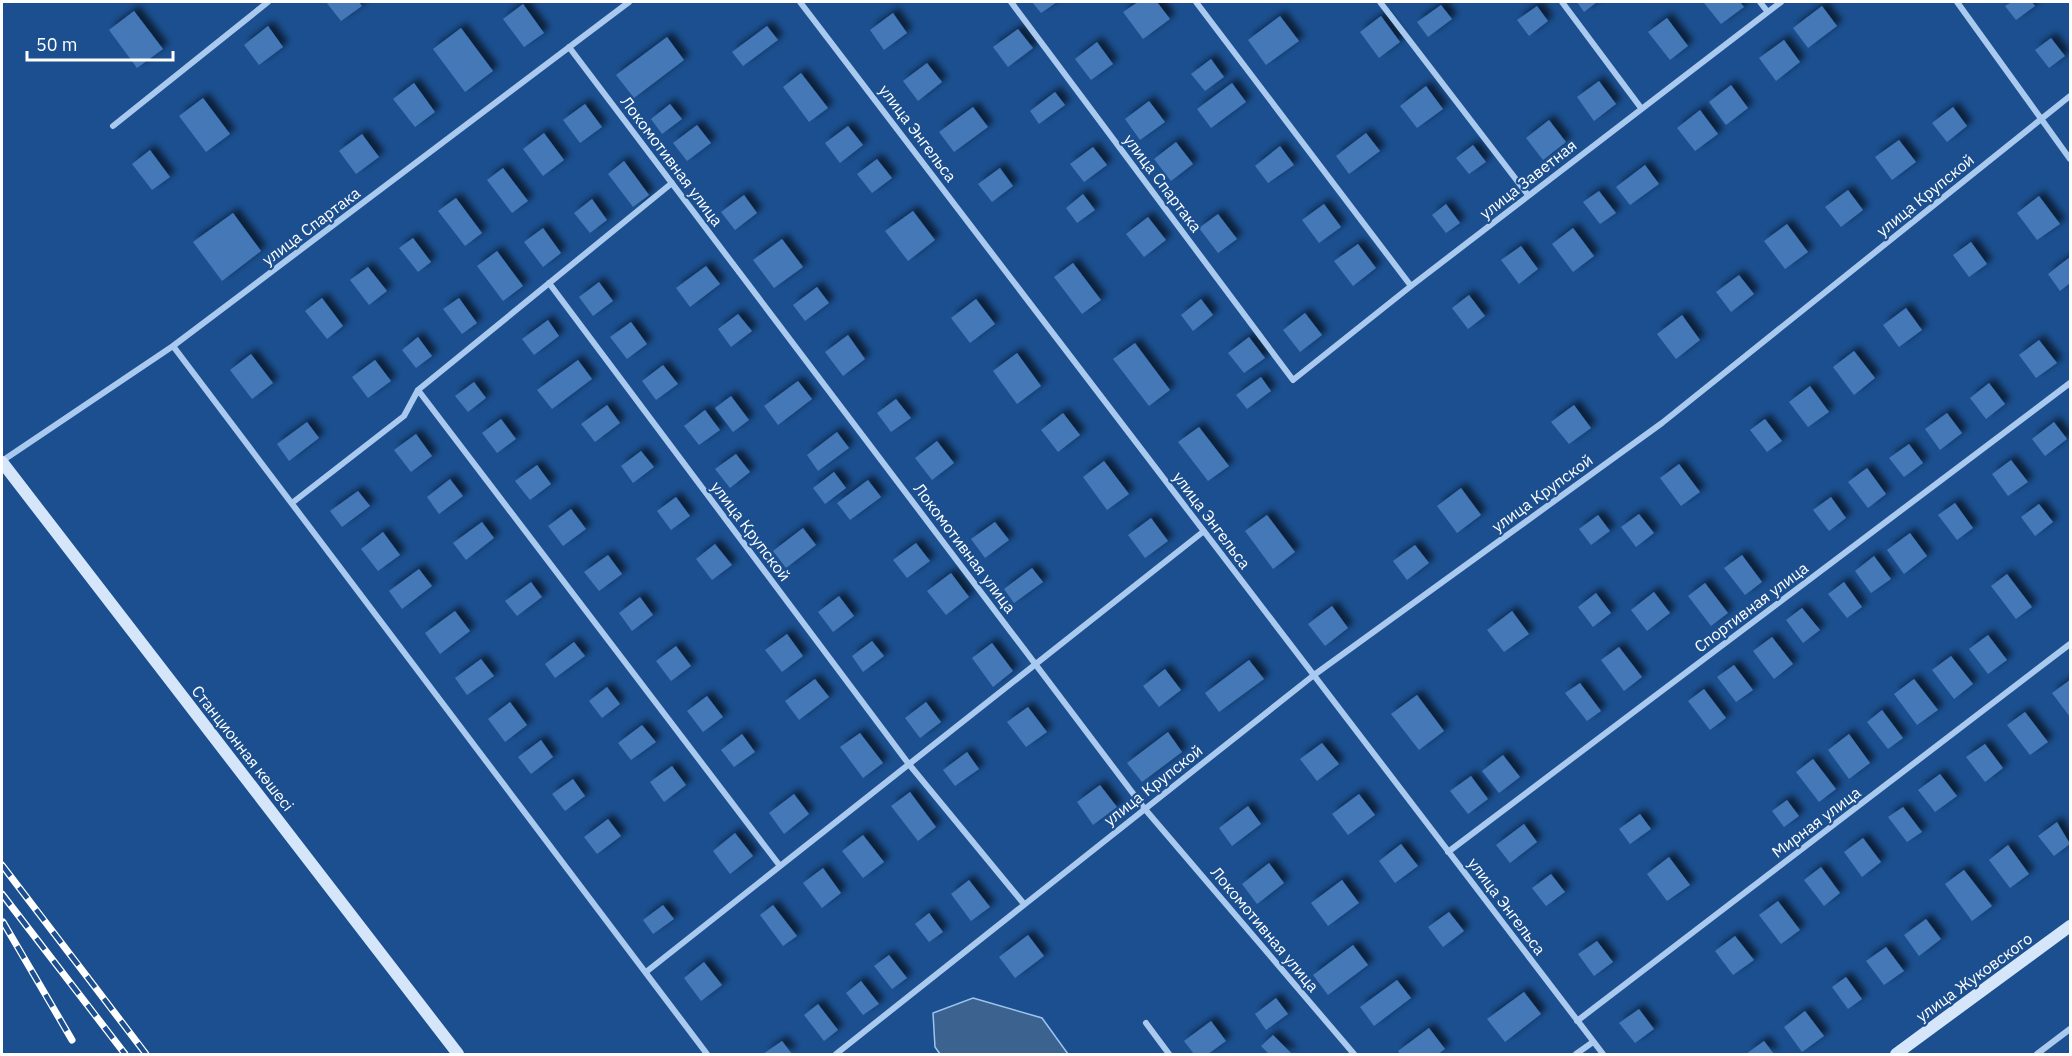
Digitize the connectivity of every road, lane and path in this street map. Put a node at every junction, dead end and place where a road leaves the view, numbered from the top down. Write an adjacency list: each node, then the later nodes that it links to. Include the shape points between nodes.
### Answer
1 (268, 2): 16 (street)
2 (629, 2): 12 (street, улица Спартака)
3 (800, 2): 28 (street, улица Энгельса)
4 (1011, 2): 23 (street, улица Спартака)
5 (1196, 2): 21 (street)
6 (1380, 2): 19 (street)
7 (1562, 2): 14 (street)
8 (1760, 2): 11 (street)
9 (1781, 2): 11 (street, улица Заветная)
10 (1957, 2): 15 (street)
11 (1767, 11): 14 (street, улица Заветная)
12 (569, 47): 18 (street, Локомотивная улица); 22 (street, улица Спартака)
13 (2070, 96): 15 (street, улица Крупской)
14 (1641, 108): 19 (street, улица Заветная)
15 (2042, 119): 17 (street); 31 (street, улица Крупской, via 1662,423)
16 (113, 126)
17 (2070, 159)
18 (672, 183): 20 (street); 30 (street, Локомотивная улица)
19 (1528, 195): 21 (street, улица Заветная)
20 (549, 283): 25 (street); 32 (street, улица Крупской)
21 (1411, 286): 23 (street, улица Заветная)
22 (173, 346): 26 (street, улица Спартака); 27 (street)
23 (1293, 380)
24 (2070, 383): 34 (street, Спортивная улица)
25 (418, 390): 27 (street, via 404,416); 35 (street)
26 (2, 462): 43 (street, Станционная көшесі)
27 (292, 503): 38 (street)
28 (1204, 531): 30 (street); 31 (street, улица Энгельса)
29 (2070, 644): 39 (street, Мирная улица)
30 (1035, 663): 32 (street); 33 (street, Локомотивная улица)
31 (1314, 675): 33 (street, улица Крупской); 34 (street, улица Энгельса)
32 (908, 763): 35 (street); 36 (street, улица Крупской)
33 (1144, 808): 36 (street, улица Крупской); 47 (street, Локомотивная улица)
34 (1448, 852): 39 (street, улица Энгельса)
35 (780, 866): 38 (street)
36 (1024, 904): 45 (street, улица Крупской)
37 (2070, 926): 50 (street, улица Жуковского)
38 (646, 972): 44 (street)
39 (1577, 1021): 42 (street, улица Энгельса)
40 (1146, 1023): 46 (street)
41 (2070, 1029): 51 (street)
42 (1593, 1042): 48 (street); 49 (street, улица Энгельса)
43 (458, 1054)
44 (708, 1054)
45 (836, 1054)
46 (1169, 1054)
47 (1354, 1054)
48 (1576, 1054)
49 (1602, 1054)
50 (1896, 1054)
51 (2037, 1054)

